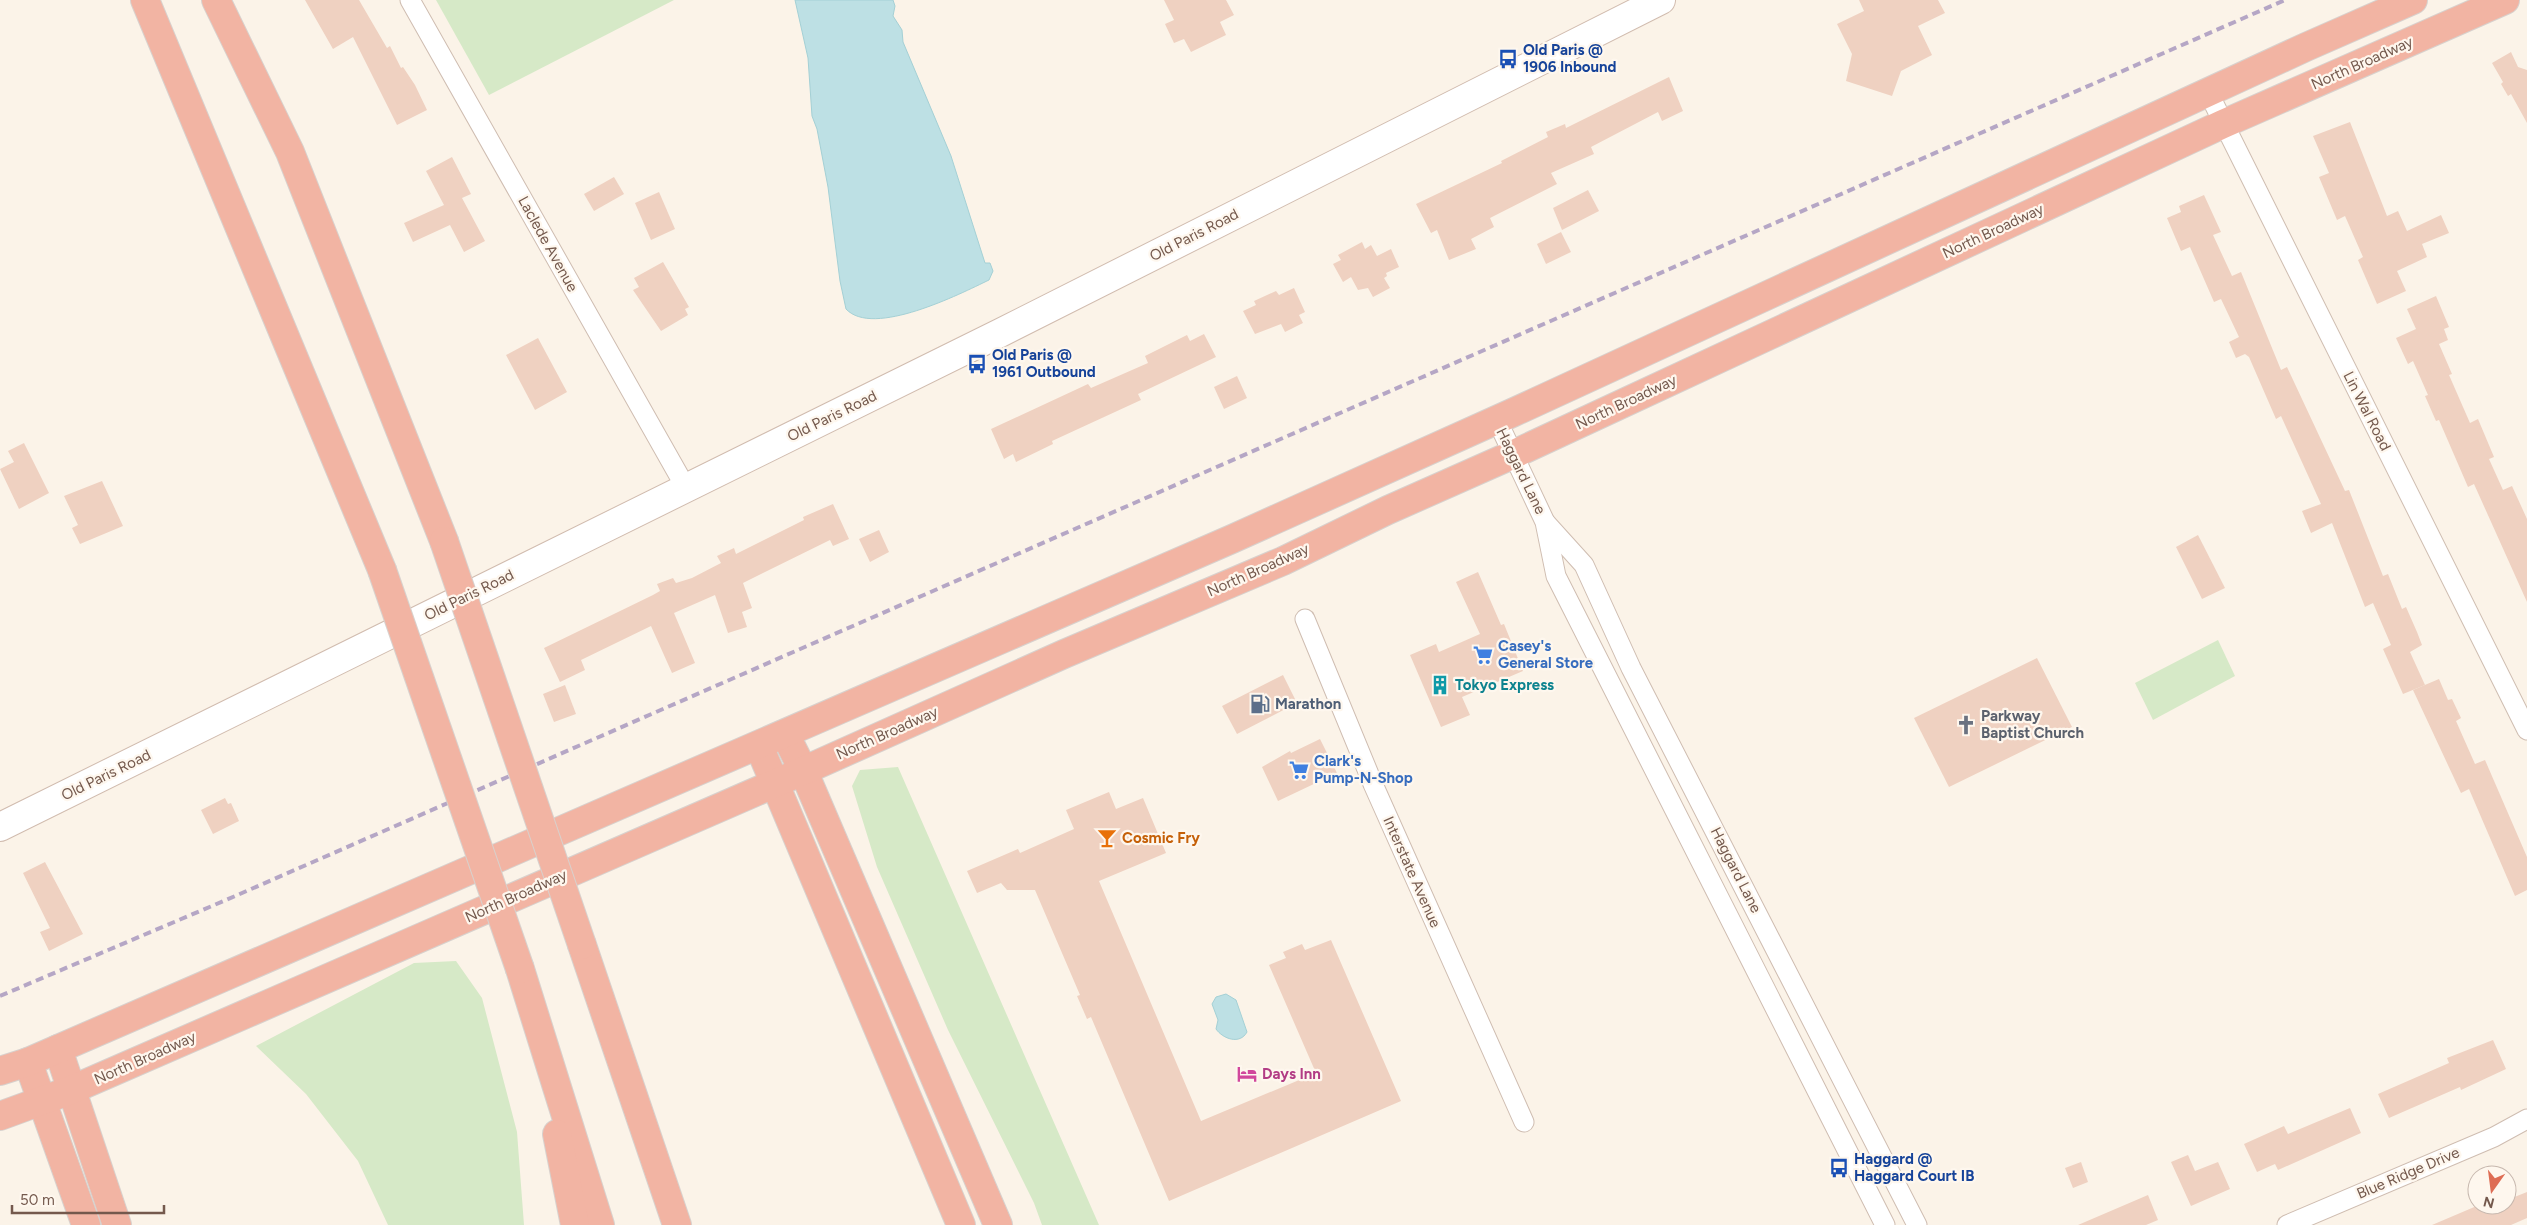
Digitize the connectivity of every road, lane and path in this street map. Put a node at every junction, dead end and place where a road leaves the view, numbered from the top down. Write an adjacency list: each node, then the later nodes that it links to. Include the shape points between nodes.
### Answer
1 (145, 0): 20 (highway, bridge, via 382,570)
2 (216, 0): 33 (highway, bridge, via 290,152 444,541)
3 (410, 0): 11 (street, Laclede Avenue)
4 (2413, 0): 7 (highway)
5 (2505, 0): 8 (highway, North Broadway)
6 (1649, 3): 11 (street, Old Paris Road, via 992,337)
7 (2208, 92): 8 (street, Lin Wal Road); 9 (highway)
8 (2224, 124): 10 (highway, North Broadway); 14 (street, Lin Wal Road)
9 (1497, 420): 10 (street, Haggard Lane); 15 (highway)
10 (1512, 455): 12 (street, Haggard Lane); 17 (highway, North Broadway, via 1283,561)
11 (686, 488): 19 (street, Old Paris Road)
12 (1545, 522): 36 (street, Haggard Lane, via 1556,576); 37 (street, Haggard Lane, via 1584,565 1636,676)
13 (1306, 620): 28 (street, Interstate Avenue, via 1372,784)
14 (2527, 730)
15 (785, 734): 16 (highway); 17 (highway)
16 (759, 746): 18 (highway); 21 (highway)
17 (803, 770): 18 (highway, North Broadway); 35 (highway)
18 (776, 783): 24 (highway, North Broadway); 34 (highway)
19 (0, 826)
20 (543, 1043): 31 (highway, via 560,1160); 32 (highway)
21 (58, 1049): 22 (highway); 24 (highway)
22 (28, 1062): 23 (highway); 25 (highway)
23 (0, 1071)
24 (71, 1090): 25 (highway, North Broadway); 30 (highway)
25 (43, 1101): 26 (highway, North Broadway); 29 (highway)
26 (0, 1116)
27 (2527, 1119): 38 (street, Blue Ridge Drive, via 2494,1137)
28 (1524, 1122)
29 (86, 1225)
30 (117, 1225)
31 (575, 1225)
32 (600, 1225)
33 (678, 1225)
34 (961, 1225)
35 (998, 1225)
36 (1885, 1225)
37 (1917, 1225)
38 (2287, 1225)

